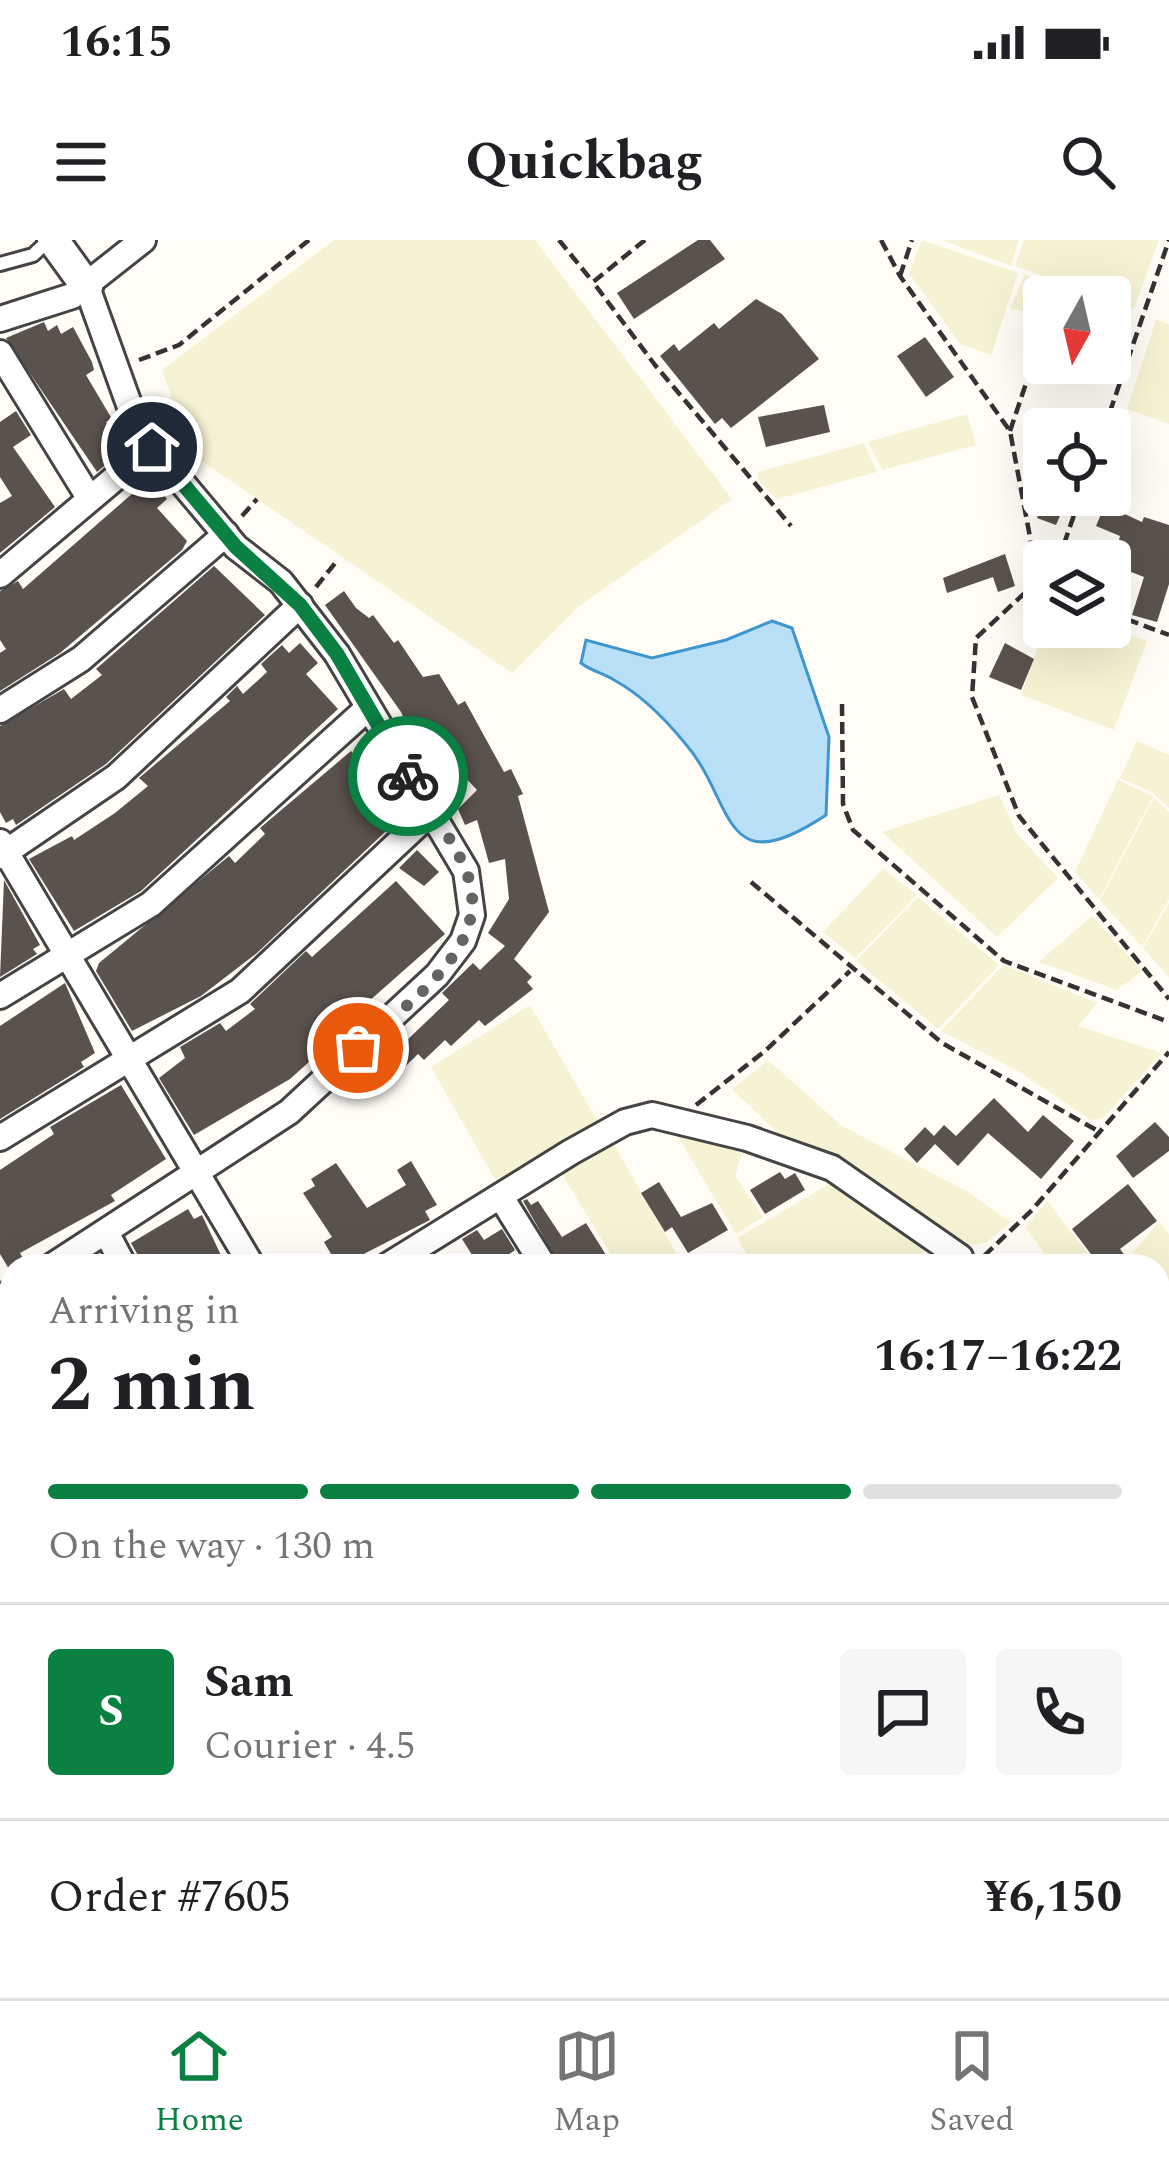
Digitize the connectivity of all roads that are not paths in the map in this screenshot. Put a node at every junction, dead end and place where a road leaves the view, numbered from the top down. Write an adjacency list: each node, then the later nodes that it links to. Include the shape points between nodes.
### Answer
1 (51, 240): 3 (lane); 4 (street)
2 (143, 240): 4 (street)
3 (0, 264)
4 (87, 287): 5 (street); 7 (street)
5 (0, 319)
6 (0, 353): 8 (street)
7 (152, 447): 8 (street); 9 (street)
8 (88, 496): 10 (street)
9 (226, 534): 11 (street); 13 (street, via 81,658)
10 (0, 575)
11 (300, 605): 12 (street); 15 (street, via 116,777)
12 (368, 708): 14 (street); 16 (street, via 152,904)
13 (0, 710)
14 (429, 814): 18 (street, via 240,991); 20 (street, via 470,887 471,925 456,952 290,1112)
15 (2, 850): 16 (street)
16 (66, 956): 17 (street); 18 (street)
17 (0, 996)
18 (130, 1058): 19 (street); 20 (street)
19 (0, 1138)
20 (196, 1172): 22 (street); 25 (street)
21 (501, 1197): 26 (street); 27 (street); 28 (street, via 652,1114 832,1168)
22 (106, 1232): 23 (street); 24 (street)
23 (71, 1254)
24 (118, 1254)
25 (245, 1254)
26 (408, 1254)
27 (537, 1254)
28 (956, 1254)

